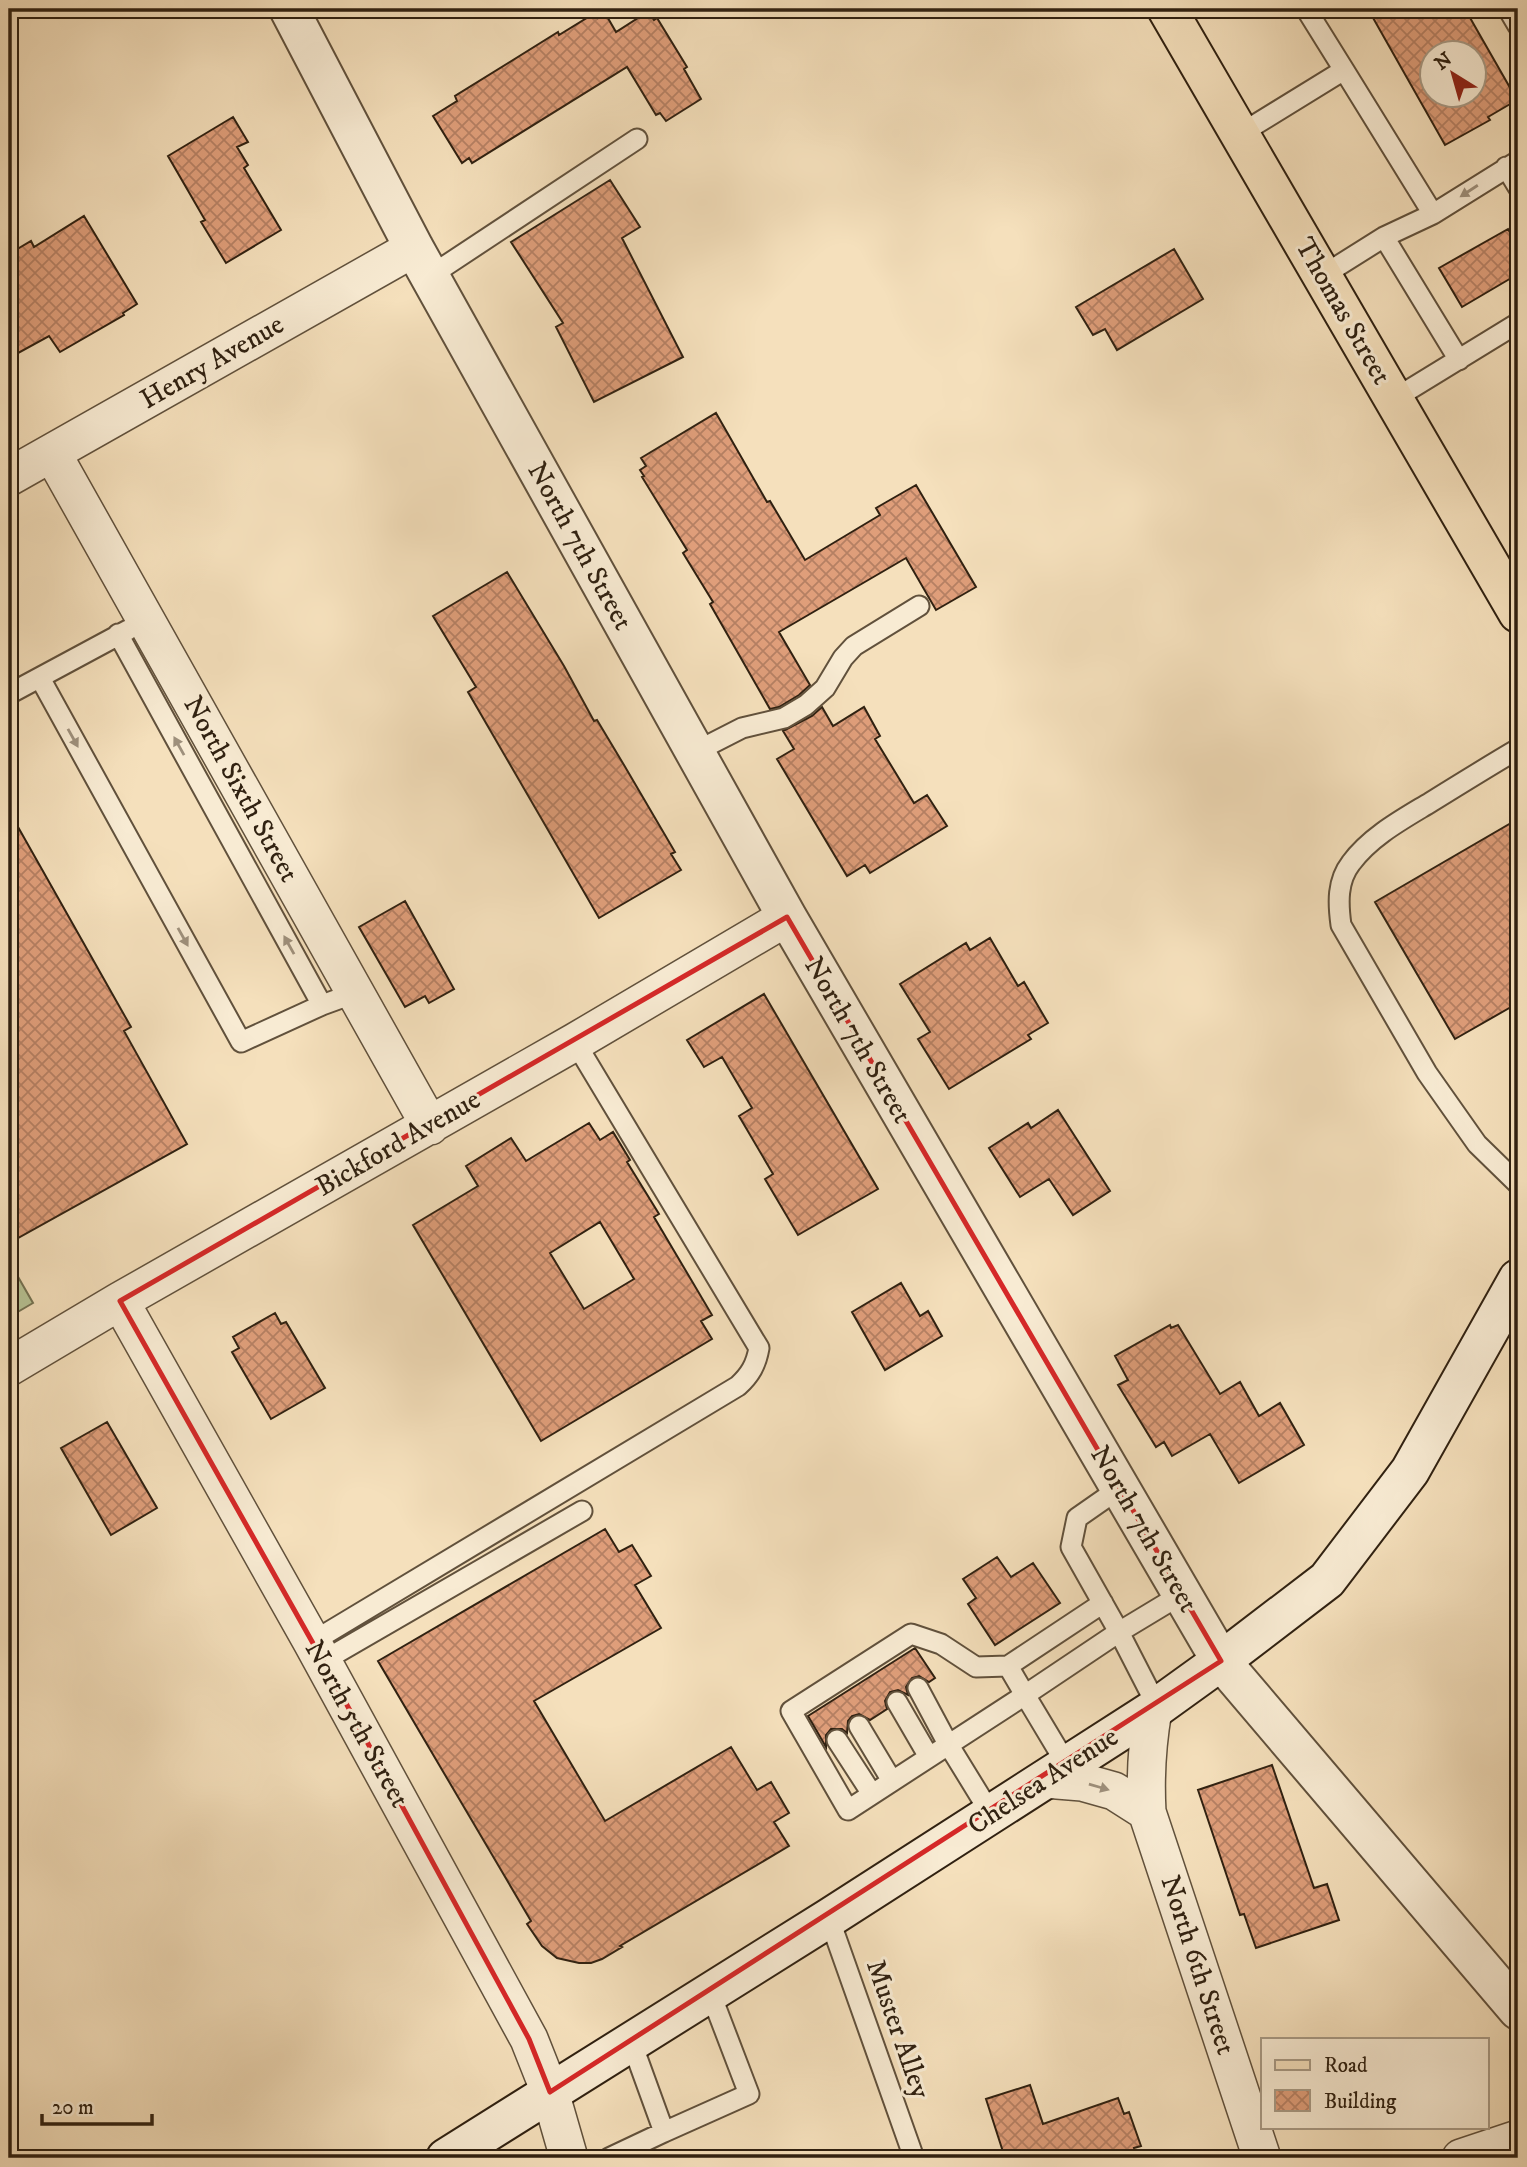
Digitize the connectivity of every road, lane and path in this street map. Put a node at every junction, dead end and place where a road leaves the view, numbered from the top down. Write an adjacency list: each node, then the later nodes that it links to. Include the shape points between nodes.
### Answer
1 (289, 9): 13 (street, North 7th Street)
2 (1167, 9): 7 (main road, Thomas Street)
3 (1306, 9): 6 (lane)
4 (1508, 9): 5 (lane)
5 (1518, 26)
6 (1344, 70): 7 (lane); 11 (lane)
7 (1240, 134): 14 (main road, Thomas Street)
8 (637, 139): 13 (lane)
9 (1512, 164): 10 (lane); 11 (lane, one-way to 11)
10 (1518, 187)
11 (1433, 214): 12 (lane)
12 (1384, 237): 14 (lane); 16 (lane)
13 (422, 262): 18 (street, Henry Avenue); 26 (street, North 7th Street)
14 (1322, 276): 17 (main road, Thomas Street)
15 (1518, 323): 16 (lane)
16 (1460, 360): 17 (lane)
17 (1394, 400): 21 (main road, Thomas Street)
18 (52, 453): 19 (street, Henry Avenue); 22 (street, North Sixth Street)
19 (9, 477)
20 (919, 606): 26 (lane, via 855,646 825,688 806,705)
21 (1518, 612)
22 (132, 627): 23 (lane); 28 (street, North Sixth Street)
23 (40, 678): 24 (lane); 28 (lane, one-way to 28, via 241,1042)
24 (9, 694)
25 (1518, 749): 31 (lane, via 1370,842 1350,864 1338,901 1341,925 1427,1073 1477,1144)
26 (695, 752): 27 (street, North 7th Street)
27 (786, 917): 29 (street, Bickford Avenue); 36 (street, North 7th Street)
28 (339, 999): 30 (street, North Sixth Street)
29 (575, 1042): 30 (street, Bickford Avenue); 41 (lane, via 759,1348 757,1359 738,1386)
30 (430, 1126): 33 (street, Bickford Avenue)
31 (1518, 1184)
32 (1518, 1279): 34 (street, Chelsea Avenue)
33 (120, 1301): 35 (street, Bickford Avenue); 41 (street, North 5th Street)
34 (1509, 1318): 42 (street, Chelsea Avenue, via 1410,1471 1328,1580)
35 (9, 1367)
36 (1120, 1488): 38 (street, North 7th Street); 39 (lane, via 1077,1518 1072,1547)
37 (582, 1511): 41 (lane)
38 (1182, 1594): 40 (lane); 42 (street, North 7th Street)
39 (1103, 1603): 40 (lane); 43 (lane)
40 (1119, 1632): 45 (lane); 47 (lane)
41 (318, 1651): 61 (street, North 5th Street, via 529,2039)
42 (1221, 1661): 47 (street, Chelsea Avenue); 59 (street, North 7th Street)
43 (1008, 1666): 45 (lane); 54 (lane, via 976,1667 941,1644 911,1634 896,1652 815,1703 791,1711 848,1810)
44 (918, 1688): 50 (lane)
45 (1025, 1695): 50 (lane); 52 (lane)
46 (897, 1702): 51 (lane)
47 (1155, 1708): 52 (street, Chelsea Avenue); 55 (street, North 6th Street, via 1145,1772)
48 (859, 1726): 53 (lane)
49 (837, 1740): 54 (lane)
50 (948, 1744): 51 (lane); 56 (lane)
51 (929, 1757): 53 (lane)
52 (1056, 1772): 55 (street, one-way to 55, via 1114,1791); 56 (street, Chelsea Avenue)
53 (892, 1781): 54 (lane)
54 (872, 1794)
55 (1147, 1812): 68 (street, North 6th Street)
56 (991, 1815): 57 (street, Chelsea Avenue)
57 (829, 1918): 58 (street, Chelsea Avenue); 67 (lane, Muster Alley)
58 (710, 1992): 60 (street, Chelsea Avenue); 62 (lane, via 749,2094)
59 (1518, 2010)
60 (631, 2041): 61 (street, Chelsea Avenue); 62 (lane)
61 (550, 2092): 64 (street, Chelsea Avenue); 65 (street, North 5th Street)
62 (664, 2132): 66 (lane)
63 (1518, 2139): 69 (street)
64 (446, 2158)
65 (569, 2158)
66 (609, 2158)
67 (914, 2158)
68 (1262, 2158)
69 (1461, 2158)

